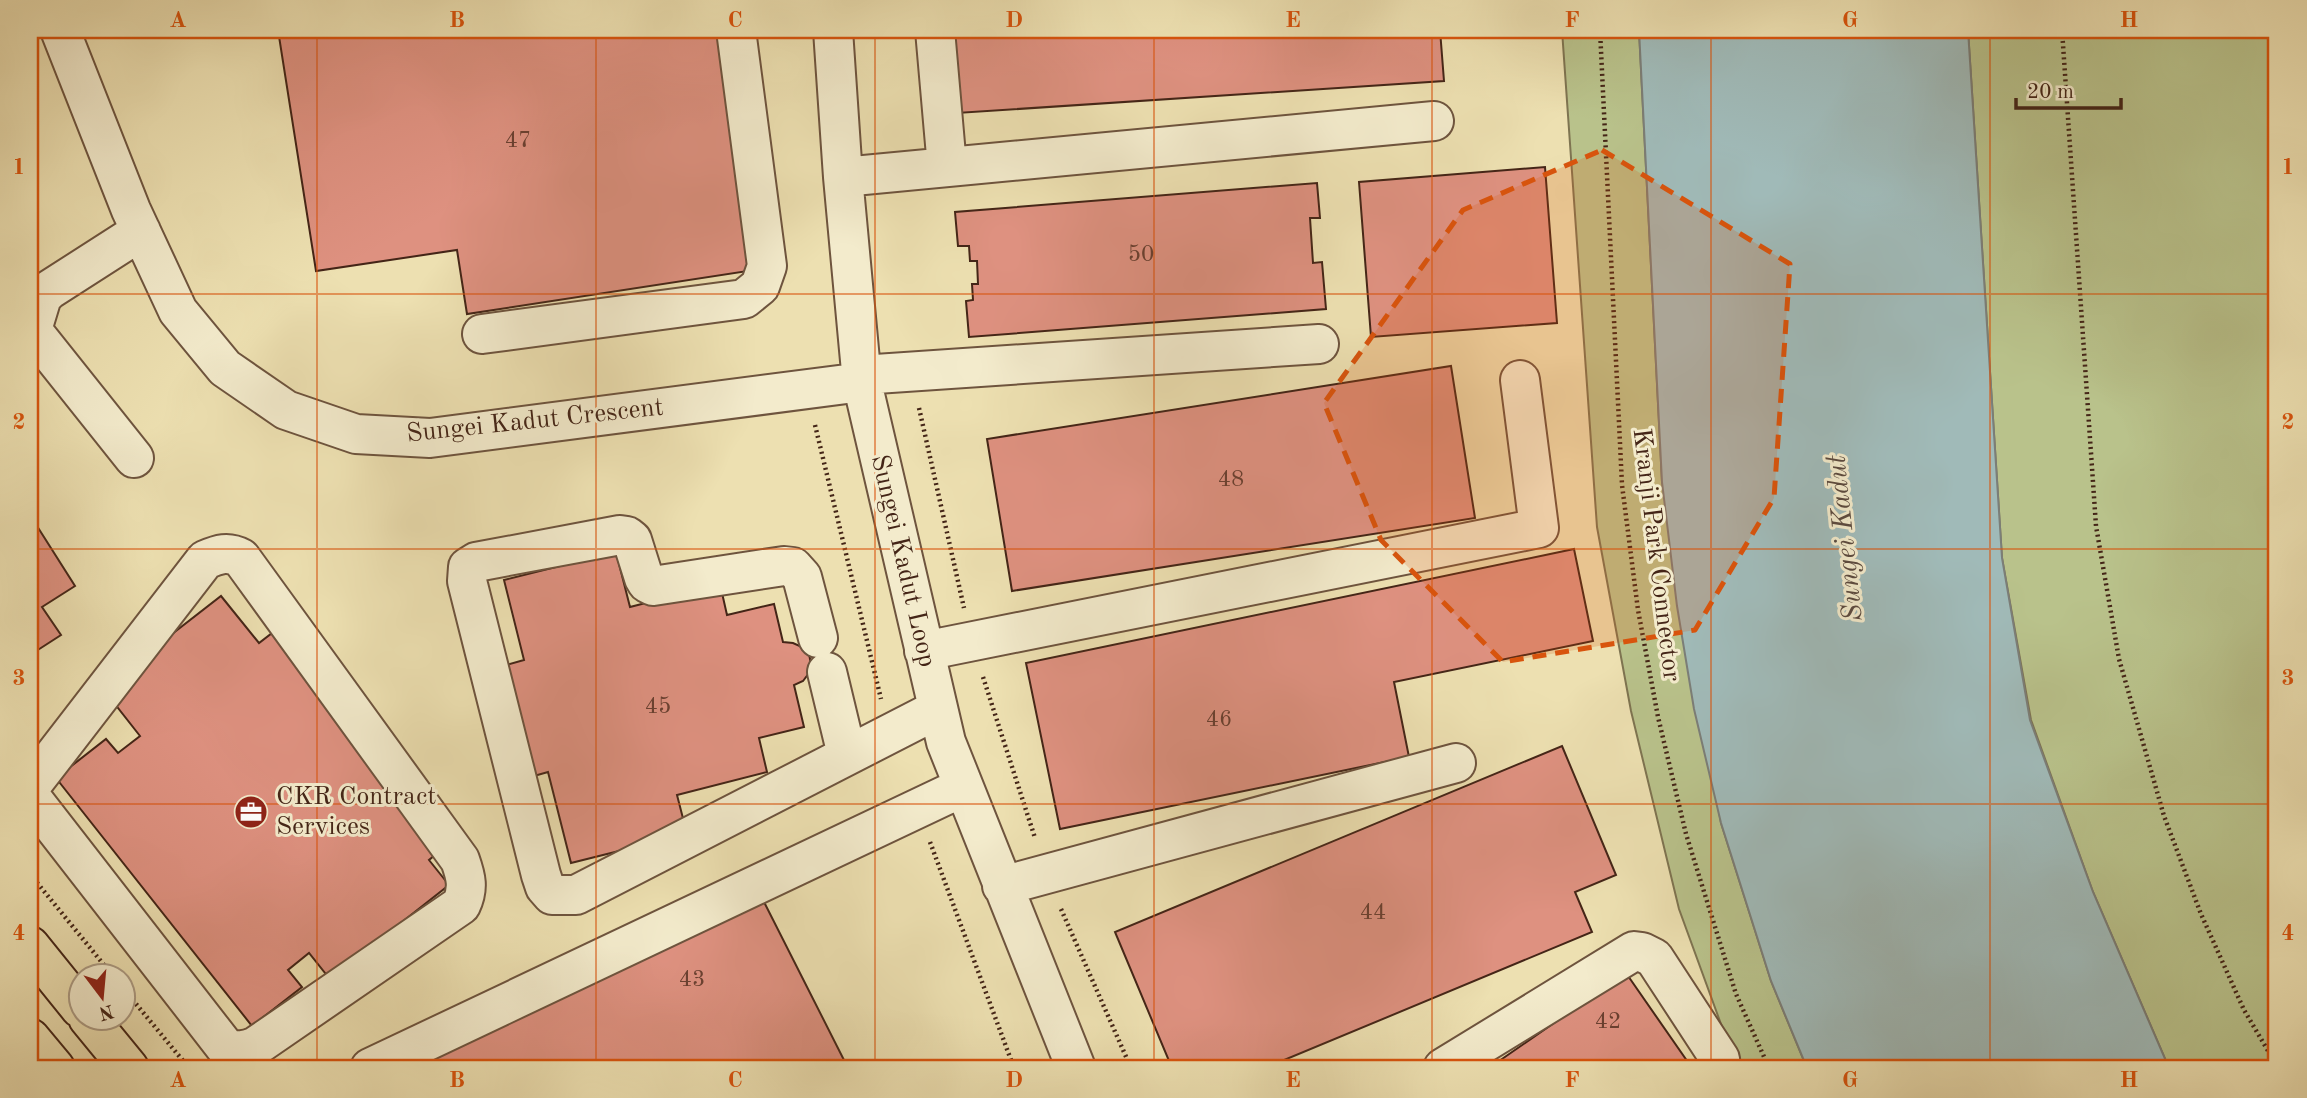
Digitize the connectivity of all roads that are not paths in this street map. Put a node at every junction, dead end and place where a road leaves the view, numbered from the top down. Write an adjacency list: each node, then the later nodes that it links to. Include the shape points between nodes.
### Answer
1 (60, 30): 8 (street, Sungei Kadut Crescent)
2 (736, 30): 10 (street, via 767,266 760,286 744,299)
3 (833, 30): 7 (street, Sungei Kadut Loop)
4 (935, 30): 6 (street)
5 (1434, 121): 6 (street)
6 (947, 167): 7 (street)
7 (843, 177): 12 (street, Sungei Kadut Loop)
8 (141, 231): 9 (street, via 41,297); 12 (street, Sungei Kadut Crescent, via 178,311 225,368 286,410 356,434 430,438)
9 (31, 330): 14 (street)
10 (482, 334)
11 (1319, 344): 12 (street, Sungei Kadut Crescent, via 911,371)
12 (861, 379): 15 (street, Sungei Kadut Loop)
13 (1520, 380): 15 (street, via 1539,528)
14 (134, 458)
15 (924, 651): 16 (street, Sungei Kadut Loop)
16 (938, 709): 17 (street); 20 (street, Sungei Kadut Loop)
17 (847, 755): 17 (street, via 576,895 552,895 541,875 466,574 468,566 620,535 633,543 647,583 653,586 793,567 802,577)
18 (1456, 763): 22 (street)
19 (30, 787): 21 (street, via 205,560 233,554 241,558 460,860 467,892 461,905 256,1046 232,1051)
20 (963, 787): 22 (street, Sungei Kadut Loop); 29 (street)
21 (30, 796)
22 (1002, 886): 30 (street, Sungei Kadut Loop)
23 (30, 946): 24 (main road)
24 (66, 991)
25 (100, 1032): 28 (main road)
26 (30, 1038): 27 (main road)
27 (55, 1068)
28 (129, 1068)
29 (370, 1068)
30 (1076, 1068)
31 (1443, 1068): 32 (street, via 1634,951 1654,958 1720,1059)
32 (1721, 1068)

